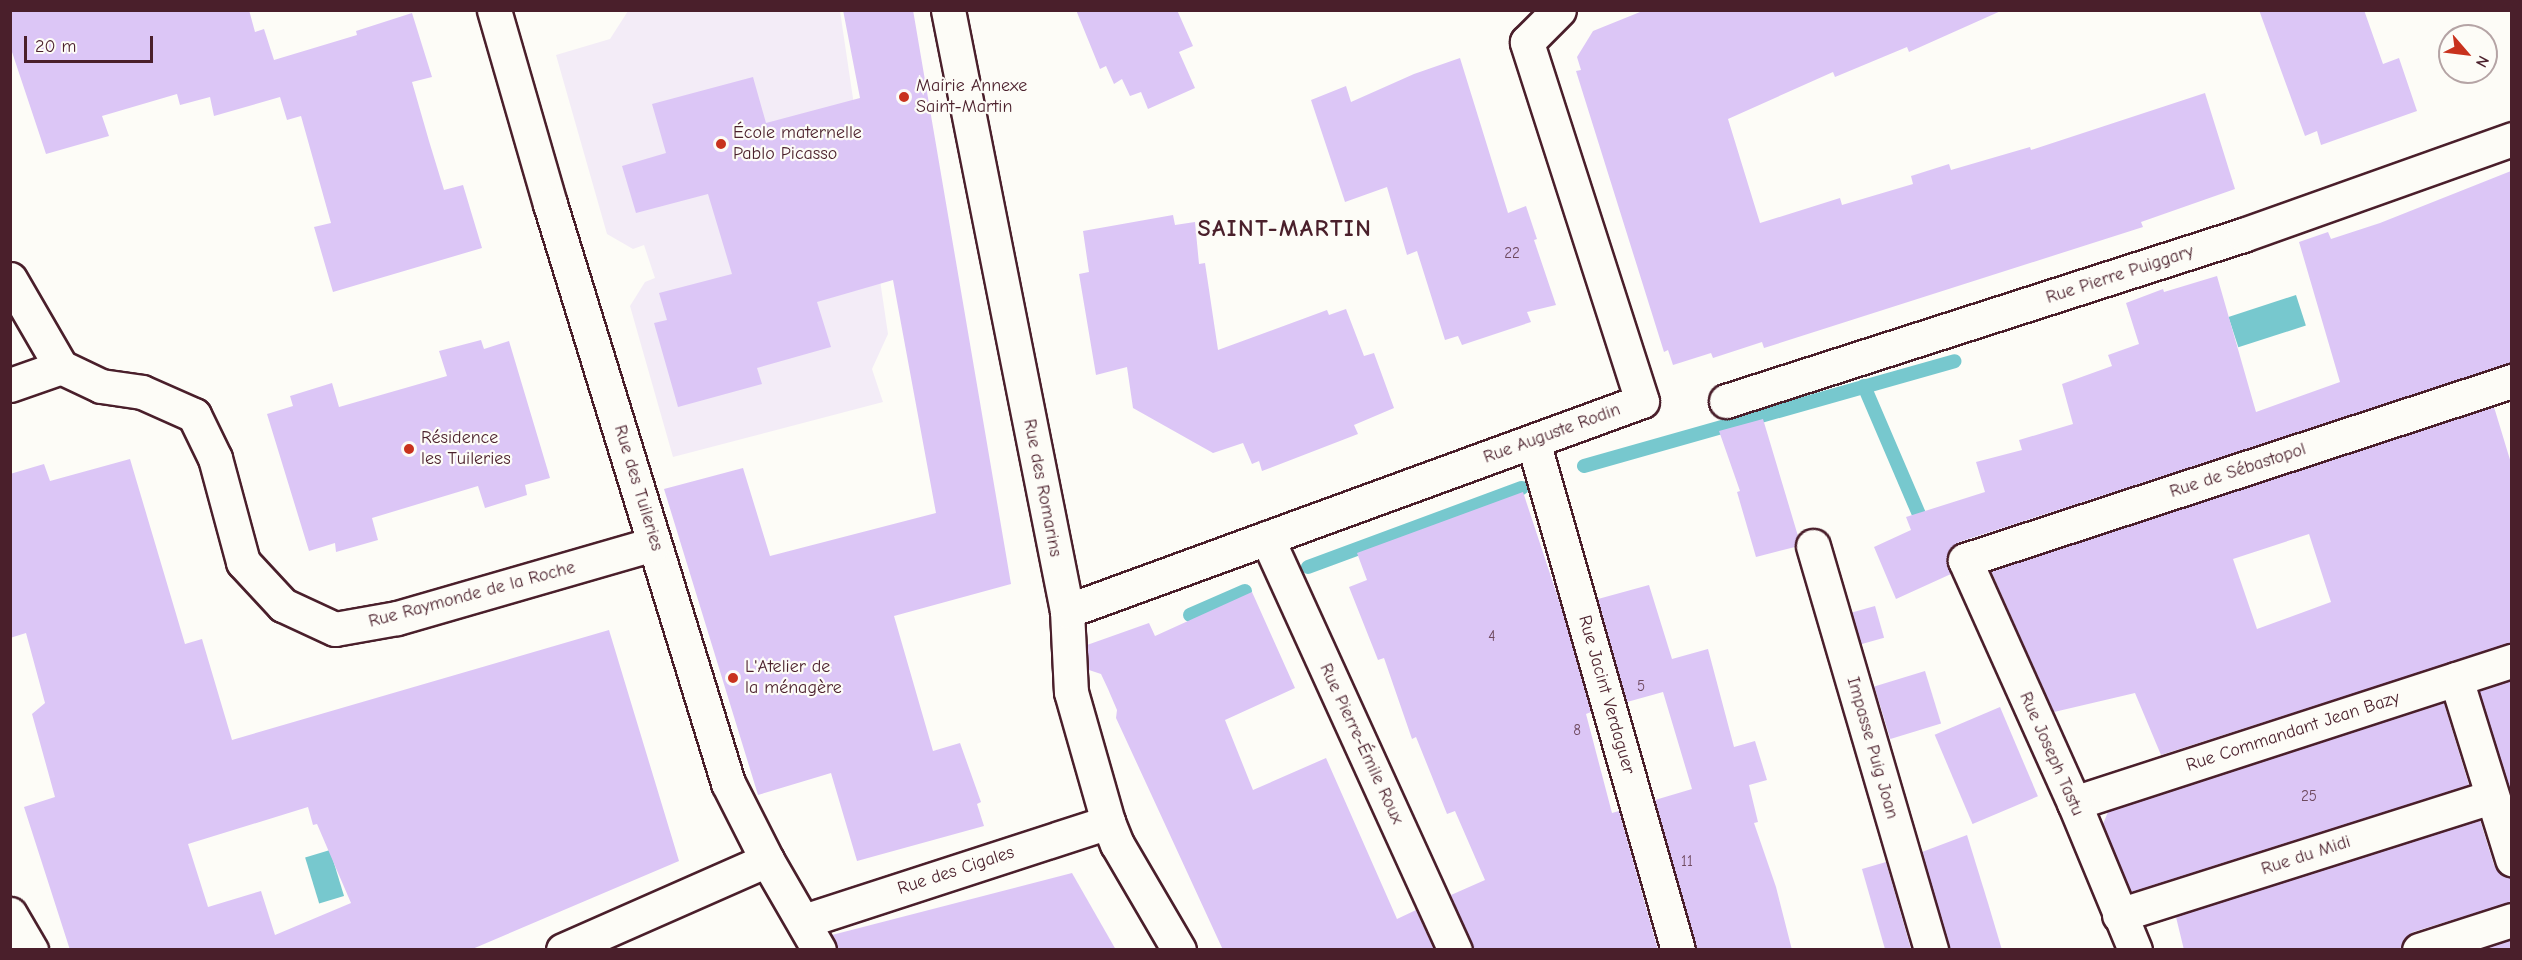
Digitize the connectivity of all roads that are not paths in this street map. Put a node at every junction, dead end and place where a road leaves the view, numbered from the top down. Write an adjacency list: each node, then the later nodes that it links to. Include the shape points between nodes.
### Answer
1 (494, 10): 12 (street, Rue des Tuileries)
2 (948, 10): 15 (street, Rue des Romarins)
3 (1559, 10): 10 (street, Rue Auguste Rodin, via 1527,42 1642,401)
4 (2511, 139): 9 (street, Rue Pierre Puiggary, via 2243,235)
5 (10, 279): 6 (street)
6 (61, 367): 7 (street); 12 (street, Rue Raymonde de la Roche, via 101,386 142,392 194,415 215,458 243,562 283,605 335,629 397,618)
7 (10, 385)
8 (2509, 390): 14 (street, Rue de Sébastopol)
9 (1726, 401)
10 (1533, 441): 11 (street, Rue Auguste Rodin); 32 (street, Rue Jacint Verdaguer)
11 (1267, 538): 15 (street, Rue Auguste Rodin); 31 (street, Rue Pierre-Émile Roux)
12 (654, 544): 22 (street, Rue des Tuileries, via 728,783)
13 (1813, 546): 33 (street, Impasse Puig Joan)
14 (1965, 560): 19 (street, Rue Joseph Tastu)
15 (1066, 611): 20 (street, Rue des Romarins, via 1071,692)
16 (2511, 661): 17 (street, Rue Commandant Jean Bazy)
17 (2456, 679): 18 (street); 19 (street, Rue Commandant Jean Bazy)
18 (2492, 797): 21 (street); 24 (street, Rue du Midi)
19 (2074, 803): 24 (street, Rue Joseph Tastu)
20 (1108, 822): 26 (street, Rue des Cigales); 30 (street, Rue des Romarins)
21 (2511, 859)
22 (766, 860): 26 (street, Rue des Tuileries); 28 (street)
23 (10, 914): 27 (street)
24 (2120, 915): 34 (street, Rue Joseph Tastu)
25 (2511, 920): 35 (street)
26 (804, 921): 29 (street, Rue des Tuileries)
27 (30, 950)
28 (562, 950)
29 (819, 950)
30 (1179, 950)
31 (1455, 950)
32 (1678, 950)
33 (1931, 950)
34 (2135, 950)
35 (2419, 950)

